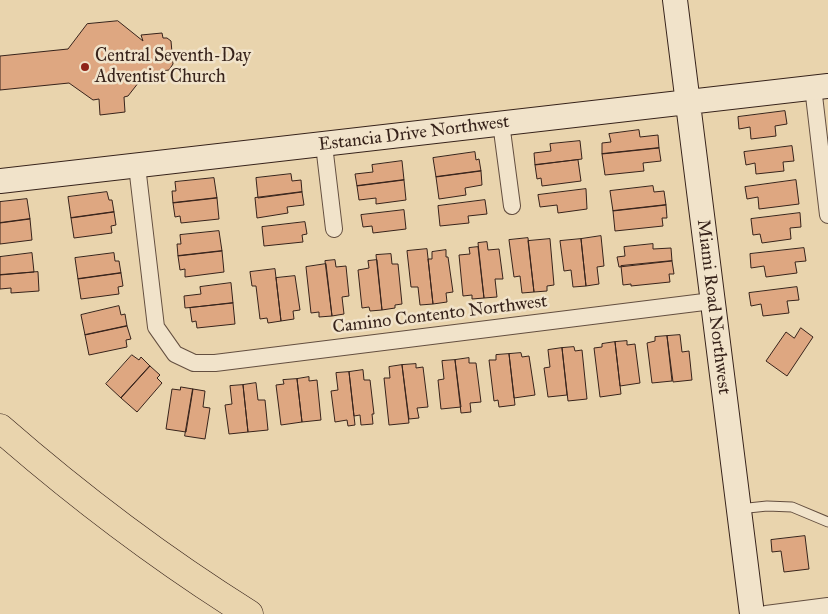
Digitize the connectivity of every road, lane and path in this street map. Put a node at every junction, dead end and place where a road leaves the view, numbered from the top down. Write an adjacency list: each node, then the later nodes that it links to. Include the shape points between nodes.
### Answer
1 (675, 0): 3 (street, Miami Road Northwest)
2 (820, 87): 3 (street, Estancia Drive Northwest); 9 (street)
3 (688, 102): 4 (street, Estancia Drive Northwest); 11 (street, Miami Road Northwest)
4 (501, 123): 5 (street, Estancia Drive Northwest); 8 (street)
5 (324, 145): 6 (street, Estancia Drive Northwest); 10 (street)
6 (137, 166): 7 (street, Estancia Drive Northwest); 11 (street, Camino Contento Northwest, via 156,327 175,354 194,363)
7 (0, 181)
8 (512, 206)
9 (828, 215)
10 (334, 230)
11 (712, 301): 13 (street, Miami Road Northwest)
12 (0, 428): 16 (highway, via 161,556)
13 (739, 509): 14 (lane, via 792,507); 17 (street, Miami Road Northwest)
14 (828, 522)
15 (828, 606): 18 (street)
16 (250, 614)
17 (752, 614)
18 (766, 614)

